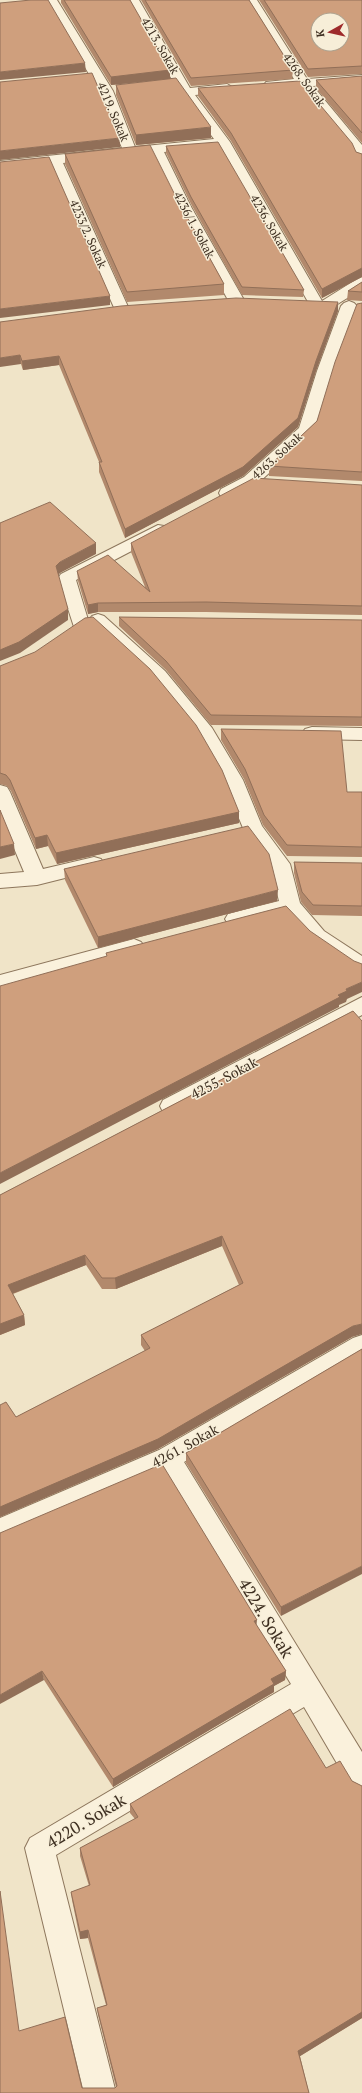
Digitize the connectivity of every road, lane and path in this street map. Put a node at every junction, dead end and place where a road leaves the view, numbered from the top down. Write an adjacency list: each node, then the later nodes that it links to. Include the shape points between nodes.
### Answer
1 (53, 0): 4 (street); 5 (street)
2 (133, 0): 11 (street, 4213. Sokak)
3 (251, 0): 8 (street, 4268. Sokak)
4 (37, 2)
5 (97, 76): 6 (street, 4219. Sokak); 14 (street, 4219. Sokak)
6 (82, 78)
7 (362, 80): 8 (street)
8 (303, 83): 10 (street); 18 (street, 4268. Sokak, via 359,150)
9 (166, 84): 11 (street)
10 (256, 86)
11 (184, 87): 12 (street); 15 (street, 4213. Sokak)
12 (241, 87)
13 (121, 89): 14 (street)
14 (106, 91): 17 (street, 4219. Sokak)
15 (222, 142): 16 (street); 23 (street, 4236. Sokak)
16 (154, 148): 17 (street); 22 (street, 4236/1. Sokak, via 183,205 243,300)
17 (130, 151): 19 (street)
18 (362, 157)
19 (54, 158): 20 (street); 25 (street, 4233/2. Sokak, via 113,310)
20 (0, 165)
21 (362, 282): 23 (street)
22 (220, 301)
23 (314, 304): 24 (street)
24 (355, 307): 26 (street, 4263. Sokak, via 326,370 307,430)
25 (136, 308)
26 (250, 481): 27 (street); 28 (street, 4263. Sokak)
27 (274, 482)
28 (215, 500)
29 (173, 522): 31 (street, via 67,578)
30 (121, 620): 31 (street)
31 (82, 625): 32 (street, via 158,675)
32 (205, 732): 33 (street); 38 (street, via 233,780 246,830)
33 (229, 732)
34 (291, 733): 35 (street)
35 (362, 734)
36 (0, 792): 40 (street)
37 (114, 859): 40 (street)
38 (280, 864): 39 (street); 42 (street)
39 (302, 864)
40 (37, 878): 41 (street)
41 (0, 881)
42 (290, 906): 43 (street); 45 (street, via 318,936)
43 (215, 925)
44 (154, 941): 46 (street)
45 (362, 966)
46 (0, 983)
47 (360, 1010): 48 (street, 4255. Sokak)
48 (153, 1116)
49 (362, 1345): 50 (street, 4261. Sokak)
50 (168, 1458): 51 (street, 4261. Sokak); 52 (street, 4224. Sokak)
51 (0, 1530)
52 (309, 1689): 53 (street, 4224. Sokak); 54 (street, 4220. Sokak, via 40,1848)
53 (362, 1779)
54 (100, 2093)

